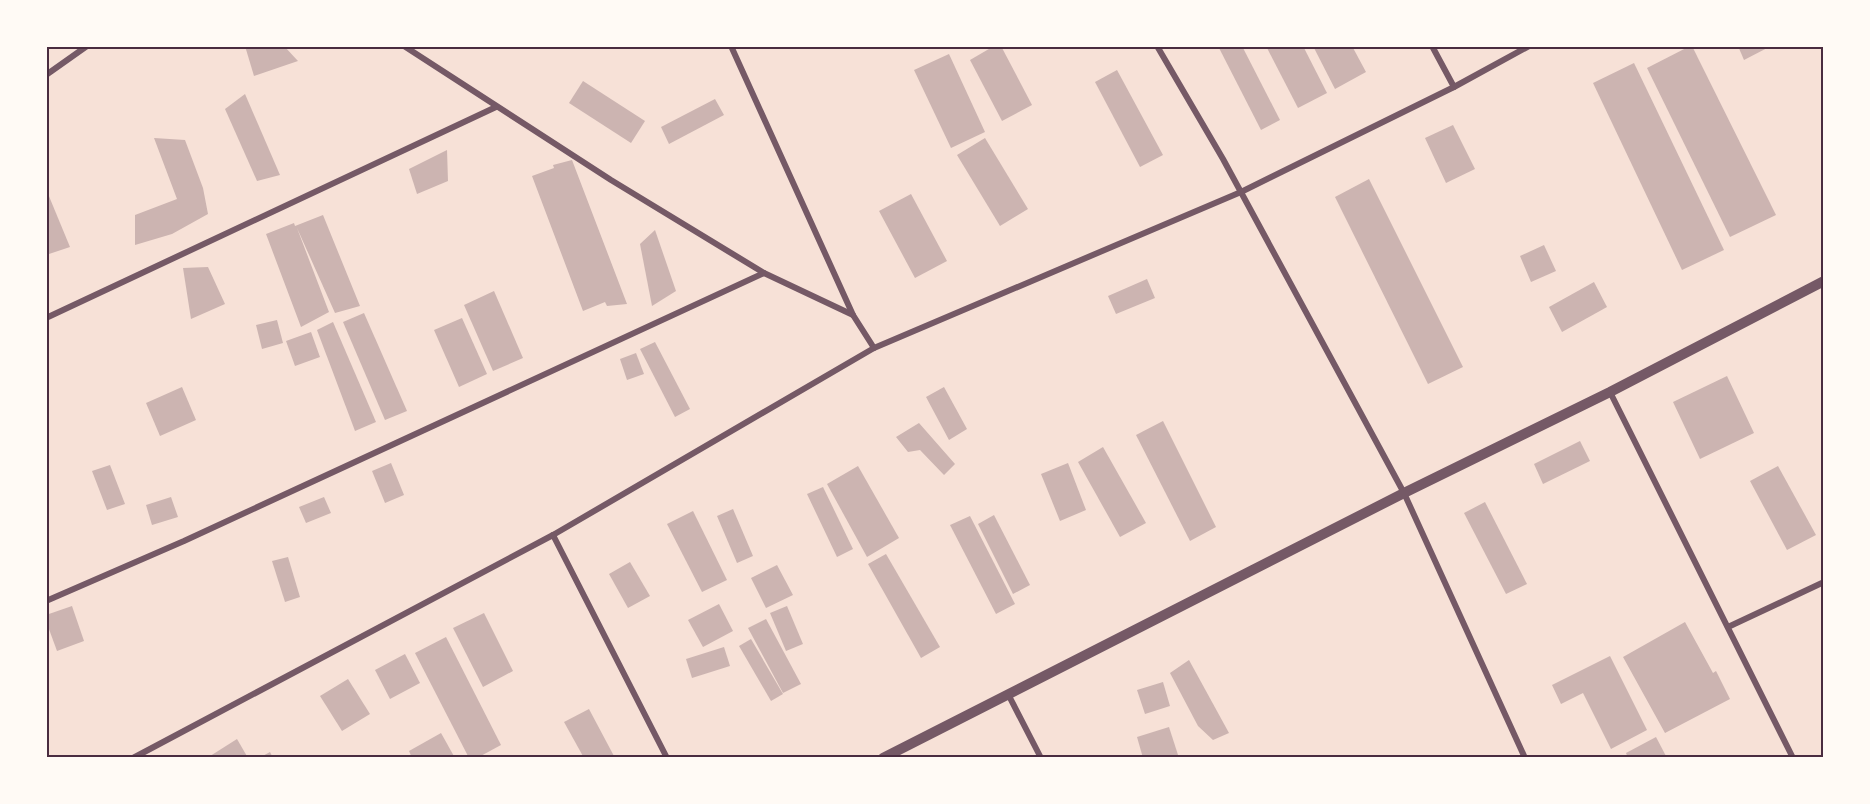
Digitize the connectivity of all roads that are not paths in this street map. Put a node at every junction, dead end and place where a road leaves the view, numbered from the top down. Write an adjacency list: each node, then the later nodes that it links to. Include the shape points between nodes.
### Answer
1 (87, 46): 7 (street)
2 (404, 46): 9 (street)
3 (731, 46): 13 (street)
4 (1157, 46): 10 (street)
5 (1432, 46): 8 (street)
6 (1529, 46): 8 (street)
7 (46, 75)
8 (1454, 87): 10 (street)
9 (496, 107): 11 (street); 14 (street)
10 (1241, 192): 15 (street); 17 (street)
11 (764, 273): 13 (street); 20 (street)
12 (1824, 281): 16 (street)
13 (853, 315): 15 (street)
14 (46, 318)
15 (874, 348): 18 (street)
16 (1610, 392): 17 (street); 21 (street)
17 (1404, 493): 22 (street); 27 (street)
18 (553, 535): 23 (street); 24 (street)
19 (1824, 582): 21 (street)
20 (46, 601)
21 (1728, 627): 28 (street)
22 (1008, 694): 25 (street); 26 (street)
23 (133, 758)
24 (667, 758)
25 (883, 758)
26 (1041, 758)
27 (1525, 758)
28 (1793, 758)

